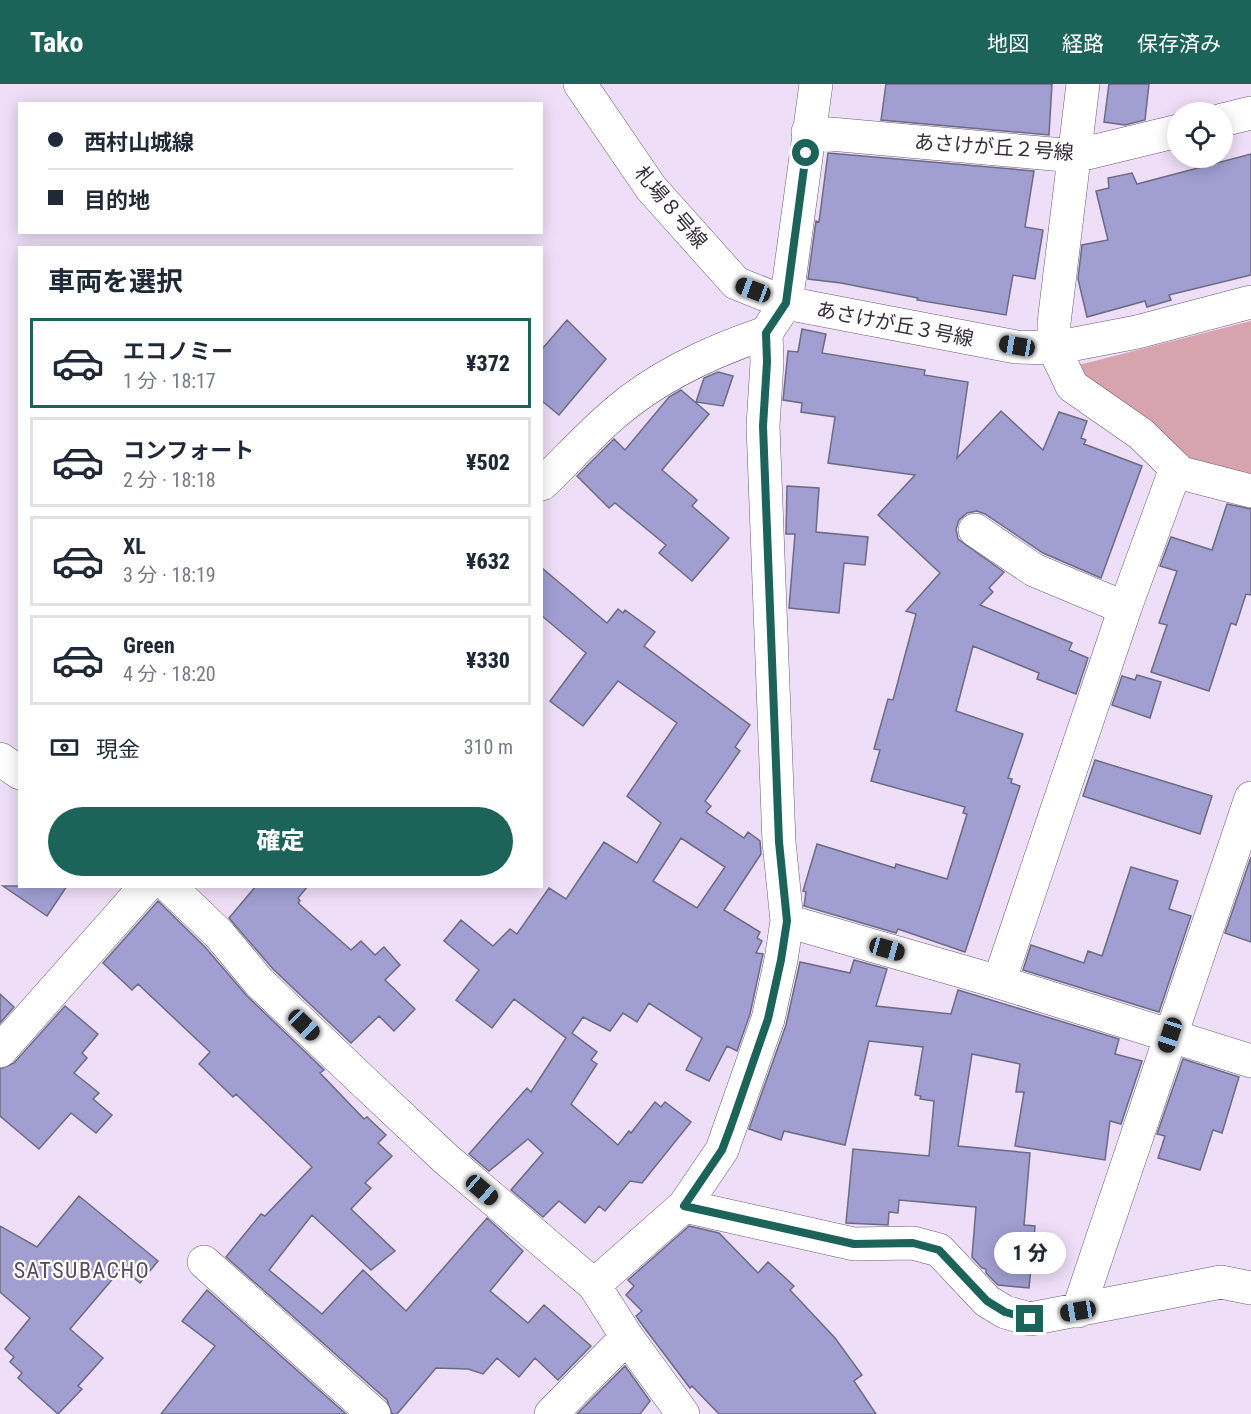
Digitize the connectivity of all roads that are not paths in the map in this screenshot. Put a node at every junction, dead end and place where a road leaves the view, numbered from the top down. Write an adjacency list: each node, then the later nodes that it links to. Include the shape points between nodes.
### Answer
1 (580, 84): 10 (street, 札場８号線, via 651,188 736,283)
2 (816, 84): 6 (street)
3 (1083, 84): 8 (street)
4 (1251, 113): 5 (street)
5 (1233, 117)
6 (808, 132): 8 (street, あさけが丘２号線); 10 (street)
7 (1167, 134): 8 (street, あさけが丘２号線)
8 (1075, 156): 12 (street)
9 (1251, 302): 12 (street, あさけが丘３号線, via 1137,332)
10 (786, 303): 11 (street); 12 (street, あさけが丘３号線, via 1006,345)
11 (766, 333): 14 (street, via 726,346 669,374 616,411); 23 (street, via 763,426 779,842)
12 (1054, 348): 13 (street, via 1072,386 1141,434)
13 (1176, 468): 15 (street); 17 (street)
14 (543, 483)
15 (1251, 491)
16 (975, 530): 17 (street, via 1034,570)
17 (1125, 608): 24 (street)
18 (0, 759): 19 (street)
19 (18, 772)
20 (1251, 798): 25 (street)
21 (144, 888): 26 (street)
22 (171, 888): 30 (street, via 219,934 259,982 372,1090)
23 (787, 921): 24 (street); 28 (street, via 768,1019 731,1126 722,1150)
24 (999, 982): 25 (street)
25 (1170, 1035): 27 (street); 32 (street)
26 (0, 1051)
27 (1251, 1061)
28 (684, 1206): 30 (street); 32 (street, via 854,1244 925,1246 939,1250 987,1301 1005,1312 1030,1319)
29 (204, 1262): 34 (street)
30 (594, 1285): 33 (street)
31 (1251, 1288): 32 (street, via 1221,1282)
32 (1078, 1311)
33 (627, 1337): 35 (street); 36 (street)
34 (374, 1414)
35 (551, 1414)
36 (683, 1414)

